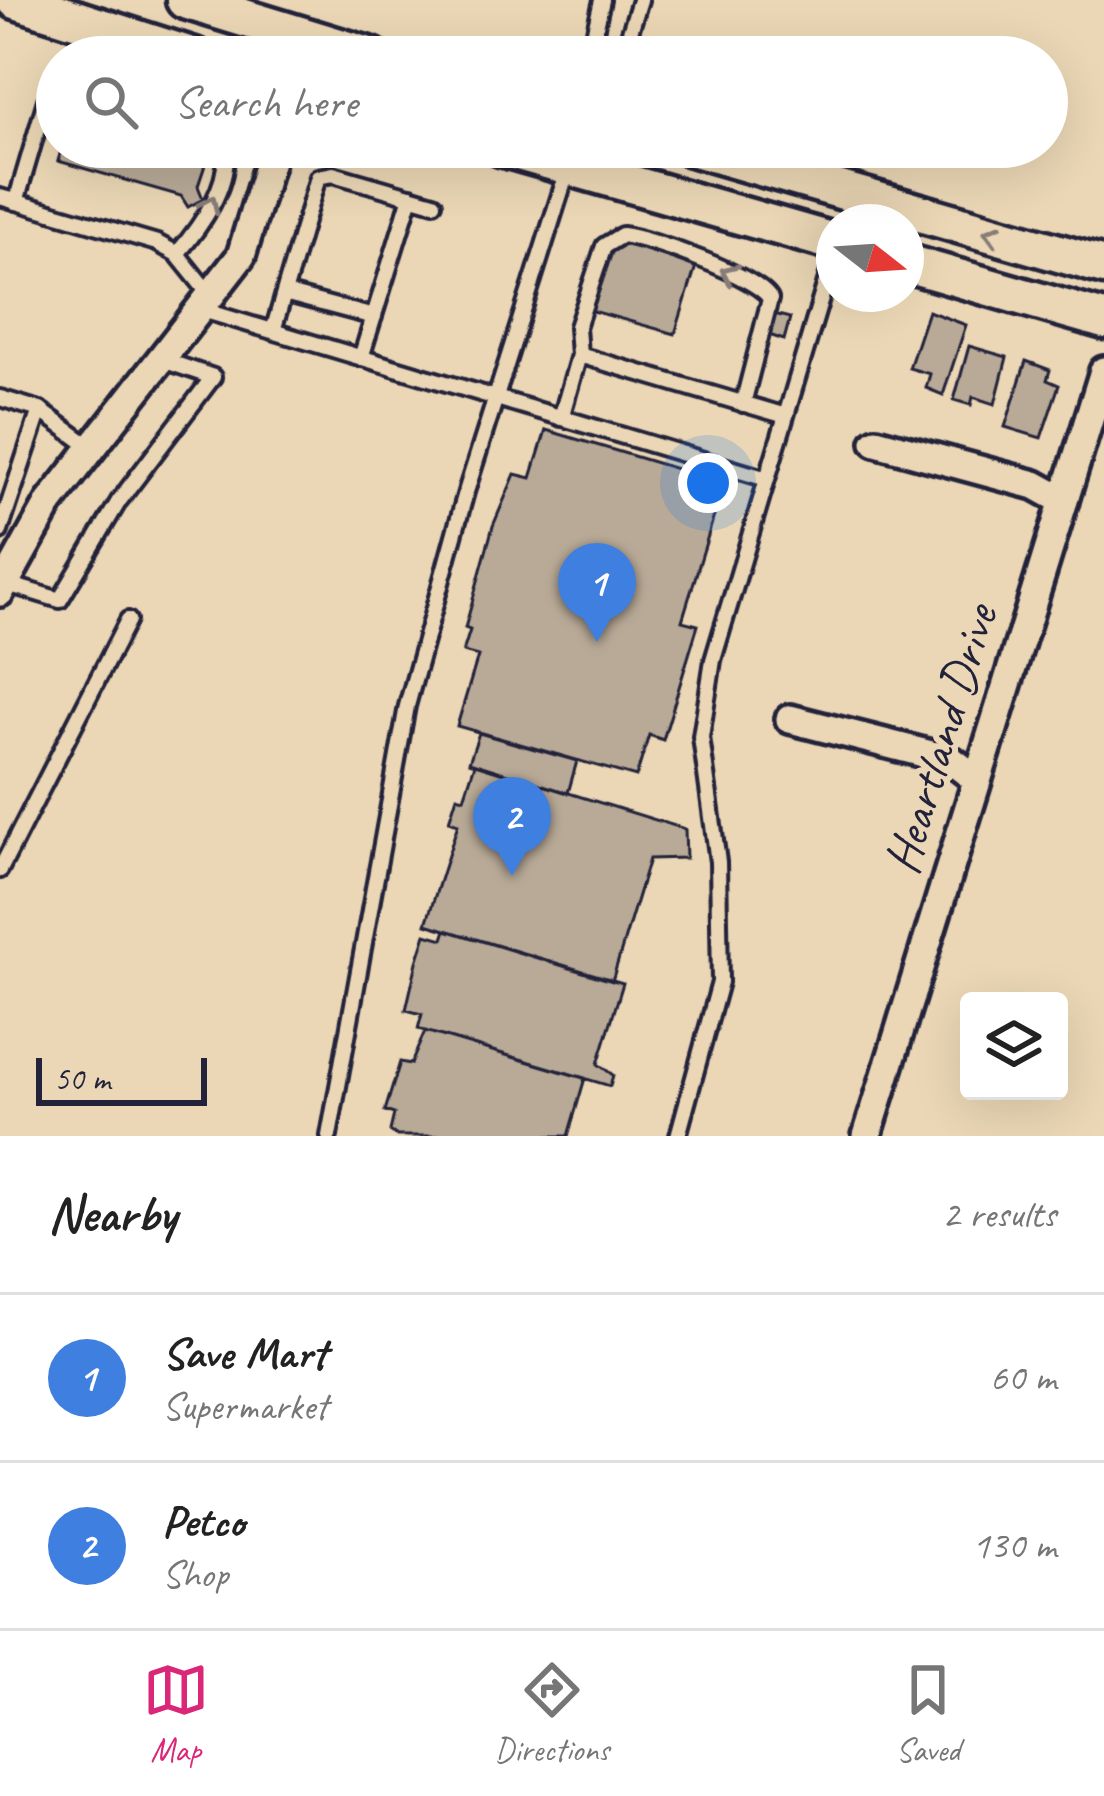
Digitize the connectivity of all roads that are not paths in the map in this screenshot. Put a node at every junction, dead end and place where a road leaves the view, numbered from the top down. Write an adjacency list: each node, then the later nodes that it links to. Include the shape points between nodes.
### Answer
1 (16, 0): 5 (main road)
2 (185, 0): 6 (main road)
3 (602, 0): 7 (lane)
4 (640, 0): 8 (lane)
5 (128, 36)
6 (303, 36)
7 (594, 36)
8 (629, 36)
9 (36, 126): 16 (lane)
10 (224, 168): 19 (lane, one-way to 10, via 209,209)
11 (268, 168): 23 (street, via 241,256)
12 (569, 168): 33 (lane)
13 (606, 168): 18 (main road)
14 (764, 168): 20 (main road, one-way to 14)
15 (411, 196): 17 (lane); 22 (lane, via 333,174 317,177); 25 (lane)
16 (8, 200): 19 (lane)
17 (434, 203)
18 (816, 236)
19 (177, 254): 23 (lane)
20 (1104, 266)
21 (924, 268): 26 (main road)
22 (284, 293): 25 (lane); 27 (lane)
23 (205, 302): 27 (lane); 30 (street)
24 (817, 312): 36 (lane)
25 (374, 317): 29 (lane)
26 (1104, 320)
27 (273, 331): 29 (lane)
28 (579, 355): 34 (lane); 34 (lane, one-way to 28, via 770,299 758,284 690,253 622,235 604,245 577,327); 37 (lane)
29 (362, 358): 33 (lane)
30 (160, 359): 39 (street); 43 (lane, via 213,377 119,501 60,600)
31 (1104, 371): 41 (street, Heartland Drive)
32 (0, 398): 35 (lane)
33 (496, 399): 37 (lane); 49 (lane, via 406,706)
34 (743, 404): 36 (lane)
35 (40, 410): 39 (lane); 42 (lane)
36 (786, 416): 40 (lane)
37 (561, 418): 40 (lane)
38 (876, 442): 41 (street, via 1035,485)
39 (92, 448): 43 (street)
40 (766, 479): 50 (lane, via 712,660 701,737 718,862 720,982)
41 (1064, 501): 46 (street, Heartland Drive)
42 (0, 531)
43 (2, 587)
44 (128, 620): 47 (lane)
45 (790, 719): 46 (street, via 951,760)
46 (977, 780): 51 (street, Heartland Drive)
47 (6, 837): 48 (lane)
48 (0, 870)
49 (329, 1136)
50 (677, 1136)
51 (867, 1136)

